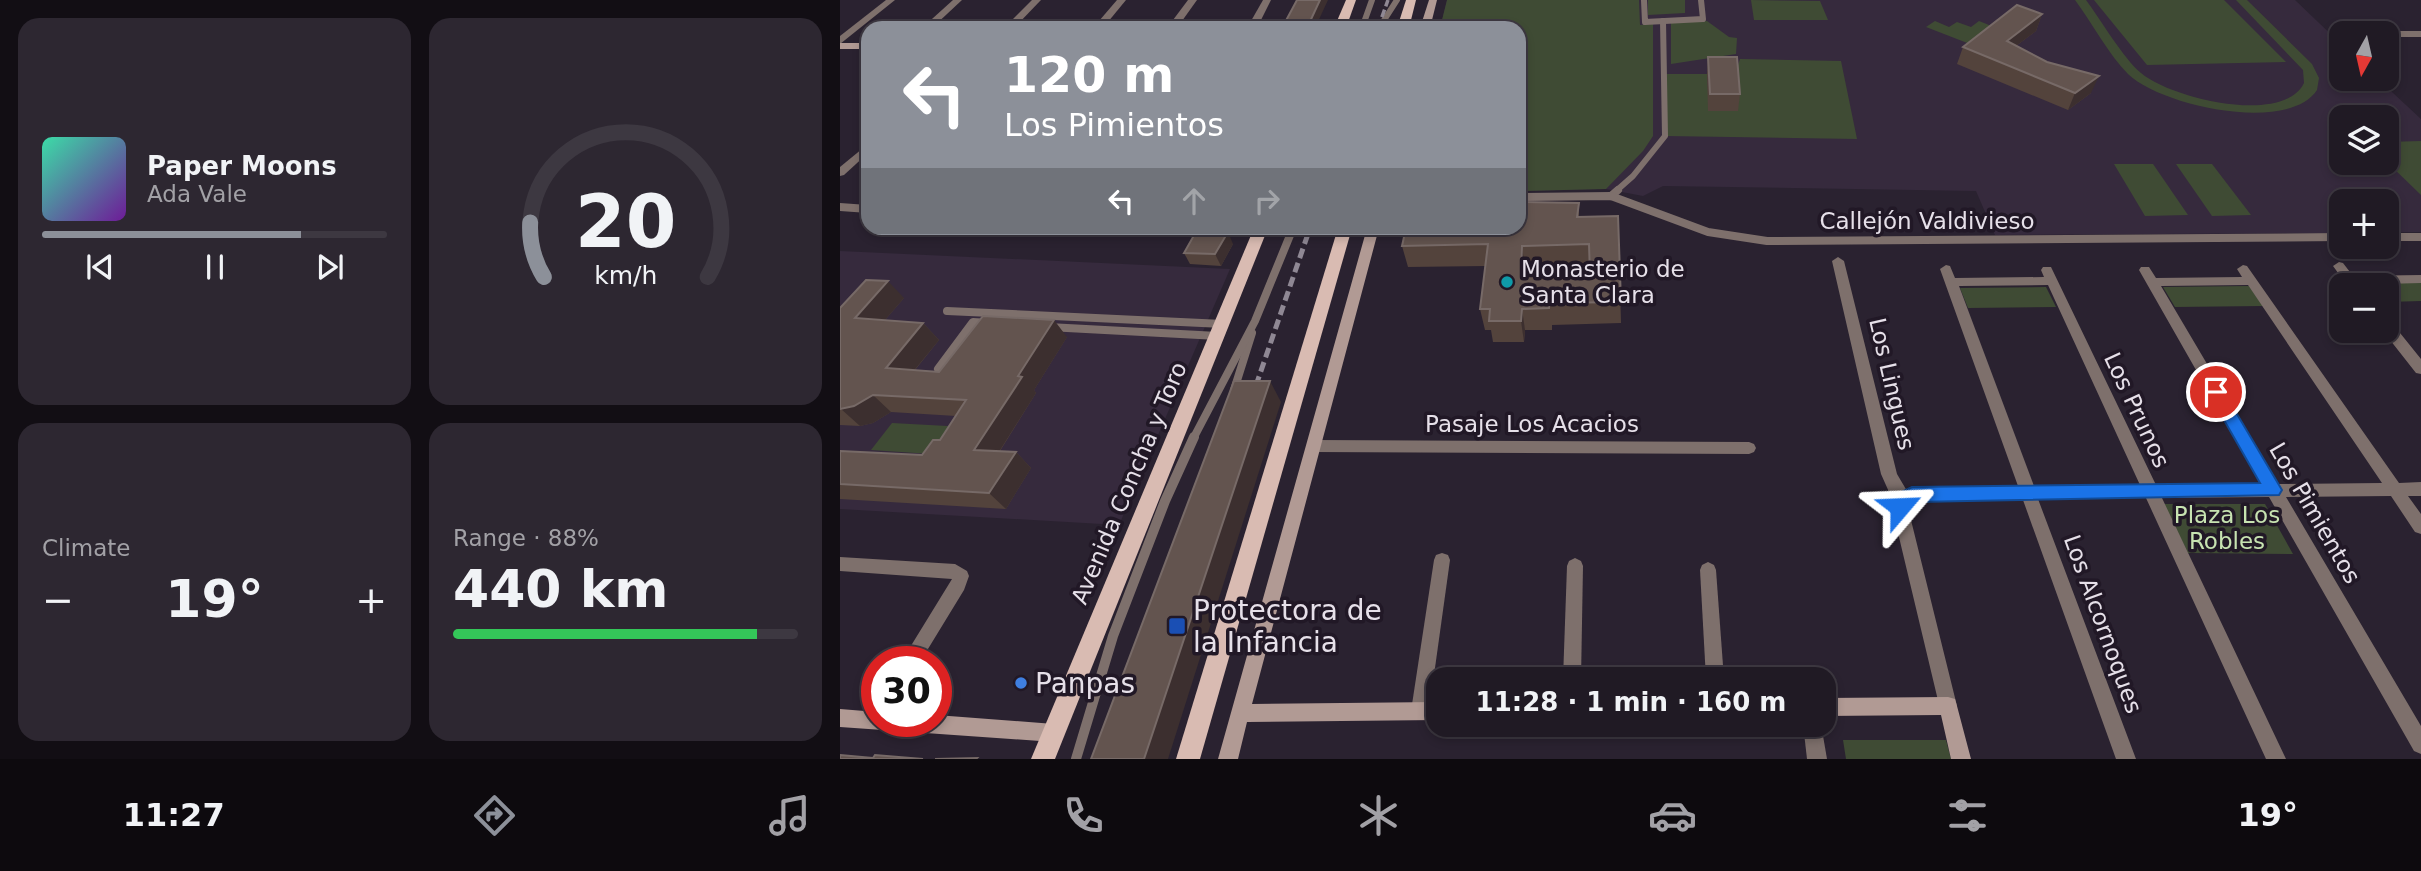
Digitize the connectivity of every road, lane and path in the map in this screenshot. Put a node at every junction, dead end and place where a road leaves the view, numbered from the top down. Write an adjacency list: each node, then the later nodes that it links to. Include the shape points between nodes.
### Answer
1 (891, 0): 14 (street)
2 (958, 0): 15 (street)
3 (1037, 0): 16 (street)
4 (1122, 0): 17 (street)
5 (1194, 0): 18 (street)
6 (1267, 0): 19 (street)
7 (1351, 0): 20 (main road)
8 (1372, 0): 21 (lane)
9 (1397, 0): 22 (lane)
10 (1410, 0): 23 (main road)
11 (1433, 0): 24 (street)
12 (1644, 0): 25 (lane, via 1645,22)
13 (1701, 0): 25 (lane, via 1703,19)
14 (866, 21)
15 (935, 21)
16 (1016, 21)
17 (1104, 21)
18 (1178, 21)
19 (1256, 21)
20 (1343, 21)
21 (1364, 21)
22 (1384, 21)
23 (1405, 21)
24 (1427, 21)
25 (1663, 21): 33 (lane, via 1665,135)
26 (861, 25): 29 (street)
27 (2399, 34): 28 (street)
28 (2421, 34)
29 (840, 43): 30 (street)
30 (861, 45)
31 (861, 154): 32 (street)
32 (840, 173)
33 (1611, 196): 34 (lane, Callejón Valdivieso); 41 (lane, Callejón Valdivieso, via 1708,232 1767,241)
34 (1526, 197)
35 (840, 207): 36 (street)
36 (861, 208)
37 (1258, 235): 54 (main road, Avenida Concha y Toro)
38 (1290, 235): 51 (lane)
39 (1343, 235): 88 (main road)
40 (1371, 235): 59 (street)
41 (2329, 237)
42 (2399, 237): 43 (lane)
43 (2421, 237)
44 (1838, 261): 66 (street, Los Lingues, via 1889,474)
45 (2339, 266): 46 (street)
46 (2344, 273)
47 (1949, 275): 64 (street, Los Prunos, via 2049,276); 65 (street, Los Alcornoques)
48 (2421, 279): 49 (street)
49 (2399, 280)
50 (947, 311): 54 (lane)
51 (1255, 321): 58 (lane); 87 (lane, via 1165,501 1113,636)
52 (1025, 325): 56 (lane, via 973,322)
53 (1039, 326): 54 (lane)
54 (1220, 330): 83 (main road, Avenida Concha y Toro, via 1154,481)
55 (2399, 341): 57 (street)
56 (938, 369)
57 (2421, 369)
58 (1230, 400)
59 (1314, 446): 60 (street, Pasaje Los Acacios); 79 (street)
60 (1749, 448)
61 (2395, 489): 62 (street); 63 (street); 63 (street, Los Pimientos, via 2248,275 2148,276); 67 (street)
62 (2421, 489)
63 (2273, 490): 64 (street); 85 (street, Los Pimientos)
64 (2150, 492): 65 (street); 93 (street, Los Prunos)
65 (2029, 493): 66 (street, via 1912,494); 92 (street, Los Alcornoques)
66 (1904, 499): 76 (street, Los Lingues, via 1901,512)
67 (2421, 527)
68 (1442, 560): 73 (street)
69 (840, 564): 72 (street, via 961,576)
70 (1575, 566): 74 (street)
71 (1708, 570): 75 (street)
72 (920, 646)
73 (1433, 667)
74 (1572, 667)
75 (1714, 667)
76 (1948, 705): 77 (street); 91 (street, Los Lingues)
77 (1836, 707)
78 (1426, 711): 79 (street)
79 (1241, 713): 89 (street)
80 (840, 718): 81 (street)
81 (861, 719)
82 (952, 725): 83 (street)
83 (1054, 733): 86 (main road, Avenida Concha y Toro)
84 (1814, 737): 90 (street)
85 (2421, 744)
86 (1043, 759)
87 (1076, 759)
88 (1188, 759)
89 (1228, 759)
90 (1817, 759)
91 (1961, 759)
92 (2126, 759)
93 (2276, 759)

